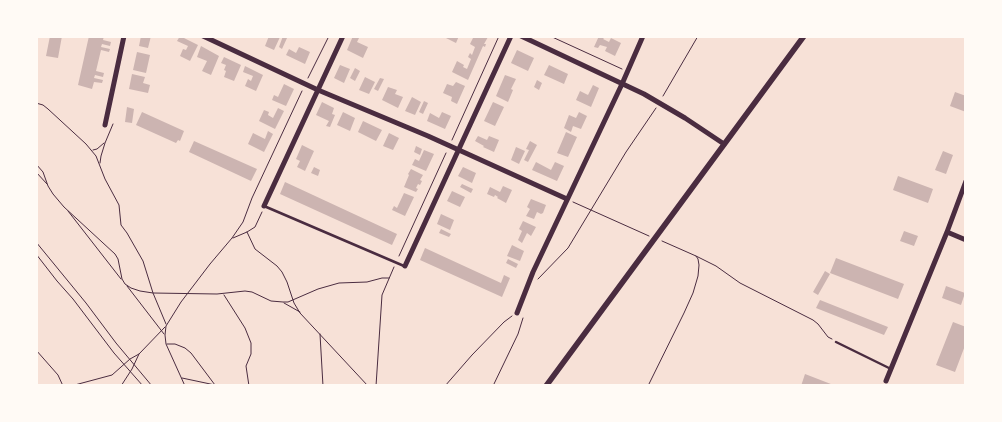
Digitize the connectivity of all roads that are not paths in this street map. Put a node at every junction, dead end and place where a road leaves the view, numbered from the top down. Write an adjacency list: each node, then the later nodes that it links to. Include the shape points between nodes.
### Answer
1 (124, 36): 10 (street)
2 (202, 36): 9 (street)
3 (343, 36): 9 (street)
4 (511, 36): 12 (street)
5 (522, 36): 8 (street)
6 (643, 36): 8 (street)
7 (804, 36): 11 (street)
8 (622, 84): 11 (street, via 686,118); 14 (street)
9 (318, 90): 12 (street); 15 (street)
10 (105, 125)
11 (724, 144): 23 (street)
12 (459, 150): 14 (street); 18 (street)
13 (966, 182): 16 (street)
14 (568, 199): 19 (street)
15 (264, 206): 18 (lane)
16 (947, 232): 17 (street); 21 (street)
17 (966, 240)
18 (405, 266)
19 (517, 313)
20 (836, 342): 21 (lane)
21 (891, 369): 22 (street)
22 (886, 381)
23 (546, 386)

